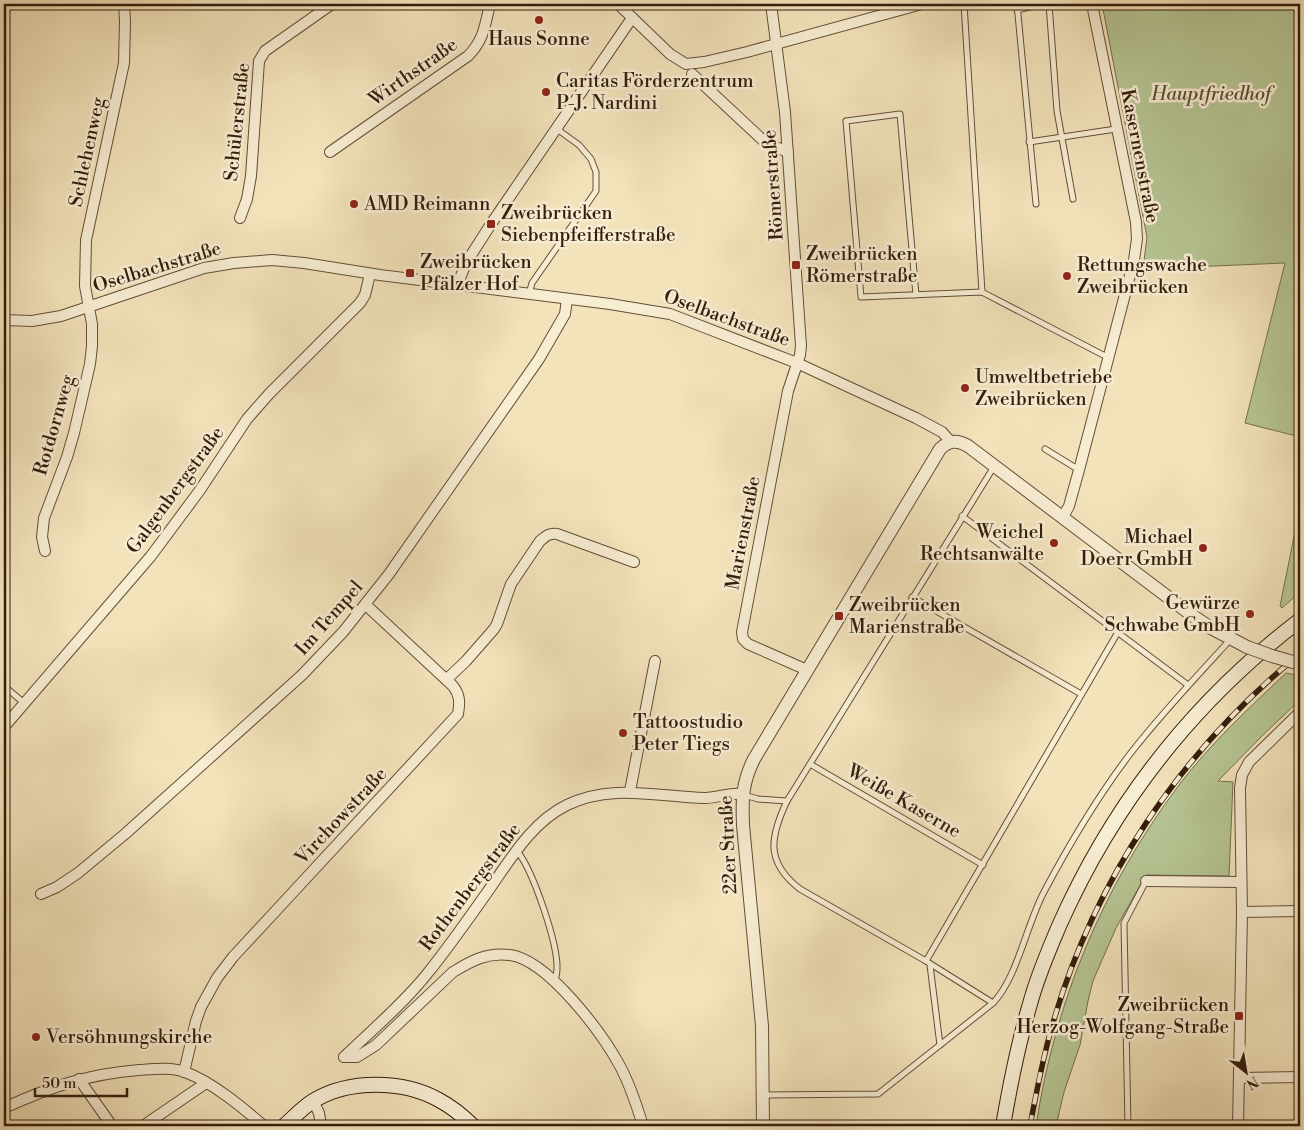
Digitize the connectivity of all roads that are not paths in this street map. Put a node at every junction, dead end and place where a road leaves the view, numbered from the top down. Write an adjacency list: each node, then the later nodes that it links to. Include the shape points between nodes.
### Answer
1 (124, 4): 31 (street, Schlehenweg, via 124,63 86,240 85,286)
2 (332, 4): 24 (street, Schülerstraße, via 265,51 259,61 251,176)
3 (490, 4): 20 (street, Wirthstraße, via 478,46 468,56)
4 (618, 4): 13 (street)
5 (771, 4): 14 (street, Römerstraße)
6 (922, 4): 14 (street)
7 (964, 4): 27 (lane)
8 (1017, 4): 12 (lane)
9 (1042, 4): 12 (lane)
10 (1049, 4): 18 (lane)
11 (1092, 4): 17 (street, Kasernenstraße)
12 (1018, 10): 19 (lane)
13 (632, 18): 14 (street, via 670,54 686,64); 16 (street)
14 (777, 43): 21 (street, Römerstraße)
15 (692, 74): 21 (street, via 766,142)
16 (557, 129): 26 (street, via 471,255); 28 (lane, via 592,159 596,191 532,283)
17 (1116, 129): 18 (lane); 33 (street, Kasernenstraße, via 1137,239)
18 (1062, 138): 19 (lane); 22 (lane)
19 (1029, 142): 23 (lane)
20 (330, 152)
21 (788, 152): 34 (street, Römerstraße, via 801,346)
22 (1073, 200)
23 (1036, 204)
24 (240, 218)
25 (370, 274): 26 (street, Oselbachstraße); 31 (street, Oselbachstraße, via 272,260 234,263 204,268); 55 (street, Galgenbergstraße, via 360,303 247,419 151,556)
26 (457, 286): 28 (street, Oselbachstraße)
27 (982, 292): 29 (lane); 33 (lane)
28 (528, 295): 30 (street, Oselbachstraße)
29 (916, 295): 29 (lane, via 861,297 846,121 900,114)
30 (567, 299): 34 (street, Oselbachstraße, via 670,314); 44 (street, Im Tempel, via 564,314 539,359)
31 (89, 308): 32 (street, Oselbachstraße, via 61,316); 41 (street, Rotdornweg, via 92,332 90,364 74,433 44,518 42,537)
32 (4, 320)
33 (1107, 357): 38 (street, Kasernenstraße)
34 (797, 363): 35 (street, Oselbachstraße, via 916,418 942,432); 50 (street, Marienstraße, via 788,392 742,632 748,644)
35 (951, 442): 37 (street, Oselbachstraße, via 959,441); 50 (street, 22er Straße, via 933,458)
36 (1045, 449): 38 (lane)
37 (995, 465): 39 (lane); 40 (street, Oselbachstraße)
38 (1079, 470): 40 (street, Kasernenstraße)
39 (962, 516): 43 (lane); 46 (lane)
40 (1063, 517): 47 (street, Oselbachstraße, via 1171,600)
41 (45, 551)
42 (634, 562): 51 (street, via 557,534 546,536 511,584 494,630)
43 (912, 597): 54 (lane); 58 (lane)
44 (366, 605): 51 (street, Virchowstraße); 66 (street, Im Tempel, via 302,675 205,763 78,873)
45 (1300, 620): 89 (main road, via 1241,668 1210,699 1128,799 1099,846 1046,956 1017,1054)
46 (1118, 632): 52 (lane); 54 (lane)
47 (1231, 639): 49 (street, Oselbachstraße, bridge); 52 (lane)
48 (655, 660): 59 (street)
49 (1300, 664)
50 (807, 670): 60 (street, 22er Straße, via 754,759)
51 (447, 679): 73 (street, Virchowstraße, via 459,694 458,714 217,978 196,1021)
52 (1188, 685): 71 (lane, via 1130,755 1086,820 1044,892 1006,986)
53 (4, 686): 55 (lane)
54 (1082, 694): 63 (lane)
55 (24, 703): 57 (street, Galgenbergstraße)
56 (1300, 712): 65 (street, via 1250,762 1242,775)
57 (4, 727)
58 (810, 764): 61 (lane); 63 (lane, Weiße Kaserne)
59 (630, 791): 60 (street, Rothenbergstraße, via 704,798); 62 (street, Rothenbergstraße, via 596,794 567,805 541,823)
60 (742, 794): 61 (lane); 78 (street, 22er Straße, via 762,1026)
61 (787, 801): 69 (lane, via 774,837 777,864 786,878)
62 (517, 851): 70 (lane, via 541,902 552,936 558,967); 70 (street, Rothenbergstraße, via 426,975 344,1057 358,1057 370,1049 453,972 479,957 511,955 532,964)
63 (983, 865): 69 (lane)
64 (1146, 881): 65 (street); 90 (lane, via 1124,924)
65 (1241, 882): 68 (street)
66 (41, 894)
67 (1300, 911): 68 (street)
68 (1242, 912): 75 (street)
69 (928, 963): 71 (lane); 72 (lane)
70 (554, 981): 87 (street, via 610,1049)
71 (994, 1003): 72 (lane)
72 (940, 1045): 78 (lane, via 878,1094)
73 (184, 1072): 76 (street, via 158,1068); 77 (street)
74 (1300, 1077): 75 (street)
75 (1238, 1078): 91 (street)
76 (79, 1079): 80 (street); 81 (street)
77 (206, 1083): 82 (street); 83 (street)
78 (763, 1095): 88 (street, 22er Straße)
79 (313, 1101): 84 (main road); 85 (street); 86 (main road, via 332,1092 368,1085 406,1088 438,1099)
80 (4, 1108)
81 (112, 1126)
82 (143, 1126)
83 (264, 1126)
84 (284, 1126)
85 (321, 1126)
86 (473, 1126)
87 (643, 1126)
88 (763, 1126)
89 (1003, 1126)
90 (1128, 1126)
91 (1238, 1126)

